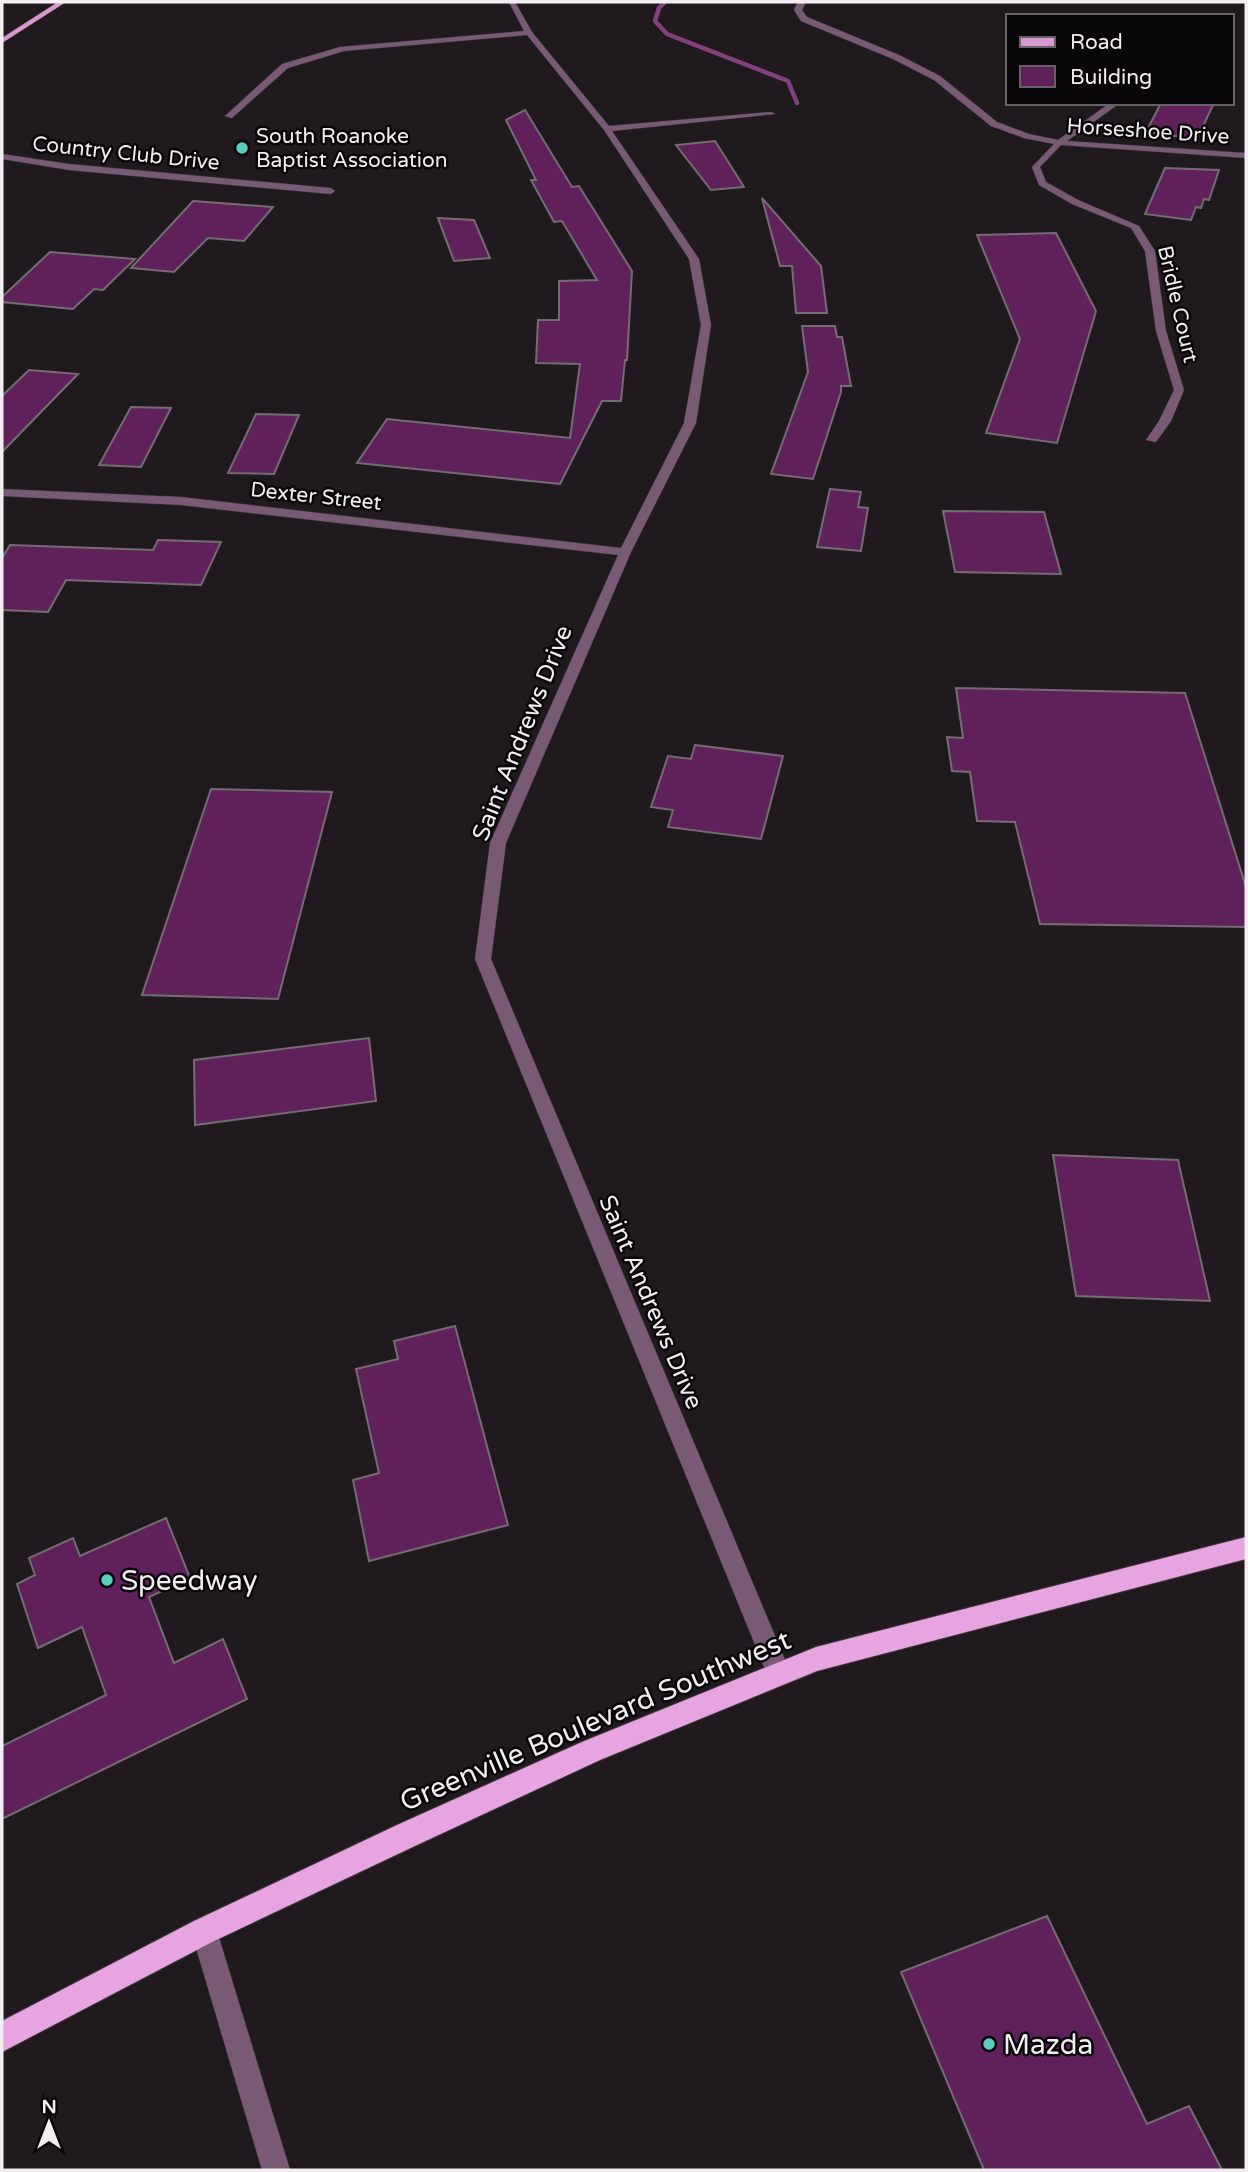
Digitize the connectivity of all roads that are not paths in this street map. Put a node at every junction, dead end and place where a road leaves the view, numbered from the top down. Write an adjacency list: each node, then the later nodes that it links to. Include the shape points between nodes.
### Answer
1 (62, 2): 5 (main road)
2 (512, 2): 4 (street, Saint Andrews Drive)
3 (802, 2): 10 (street, Horseshoe Drive, via 798,10 804,19 937,78 994,124)
4 (530, 33): 8 (street, via 342,49 285,66); 9 (street, Saint Andrews Drive)
5 (2, 41)
6 (1113, 105): 10 (street, Bridle Court)
7 (771, 114): 9 (street)
8 (229, 116)
9 (607, 129): 16 (street, Saint Andrews Drive, via 694,259 706,325 690,423)
10 (1059, 143): 11 (street, Horseshoe Drive); 14 (street, Bridle Court, via 1036,167 1042,183 1134,226 1150,251 1161,331 1179,390)
11 (1246, 155)
12 (2, 156): 13 (street, Country Club Drive, via 69,167)
13 (331, 191)
14 (1152, 440)
15 (2, 493): 16 (street, Dexter Street, via 181,501)
16 (625, 552): 18 (street, Saint Andrews Drive, via 498,843 483,960)
17 (1246, 1548): 18 (highway, Greenville Boulevard Southwest, via 816,1659)
18 (779, 1674): 19 (highway, Greenville Boulevard Southwest, via 591,1751)
19 (204, 1931): 20 (highway, Greenville Boulevard Southwest); 21 (street)
20 (2, 2037)
21 (276, 2170)

